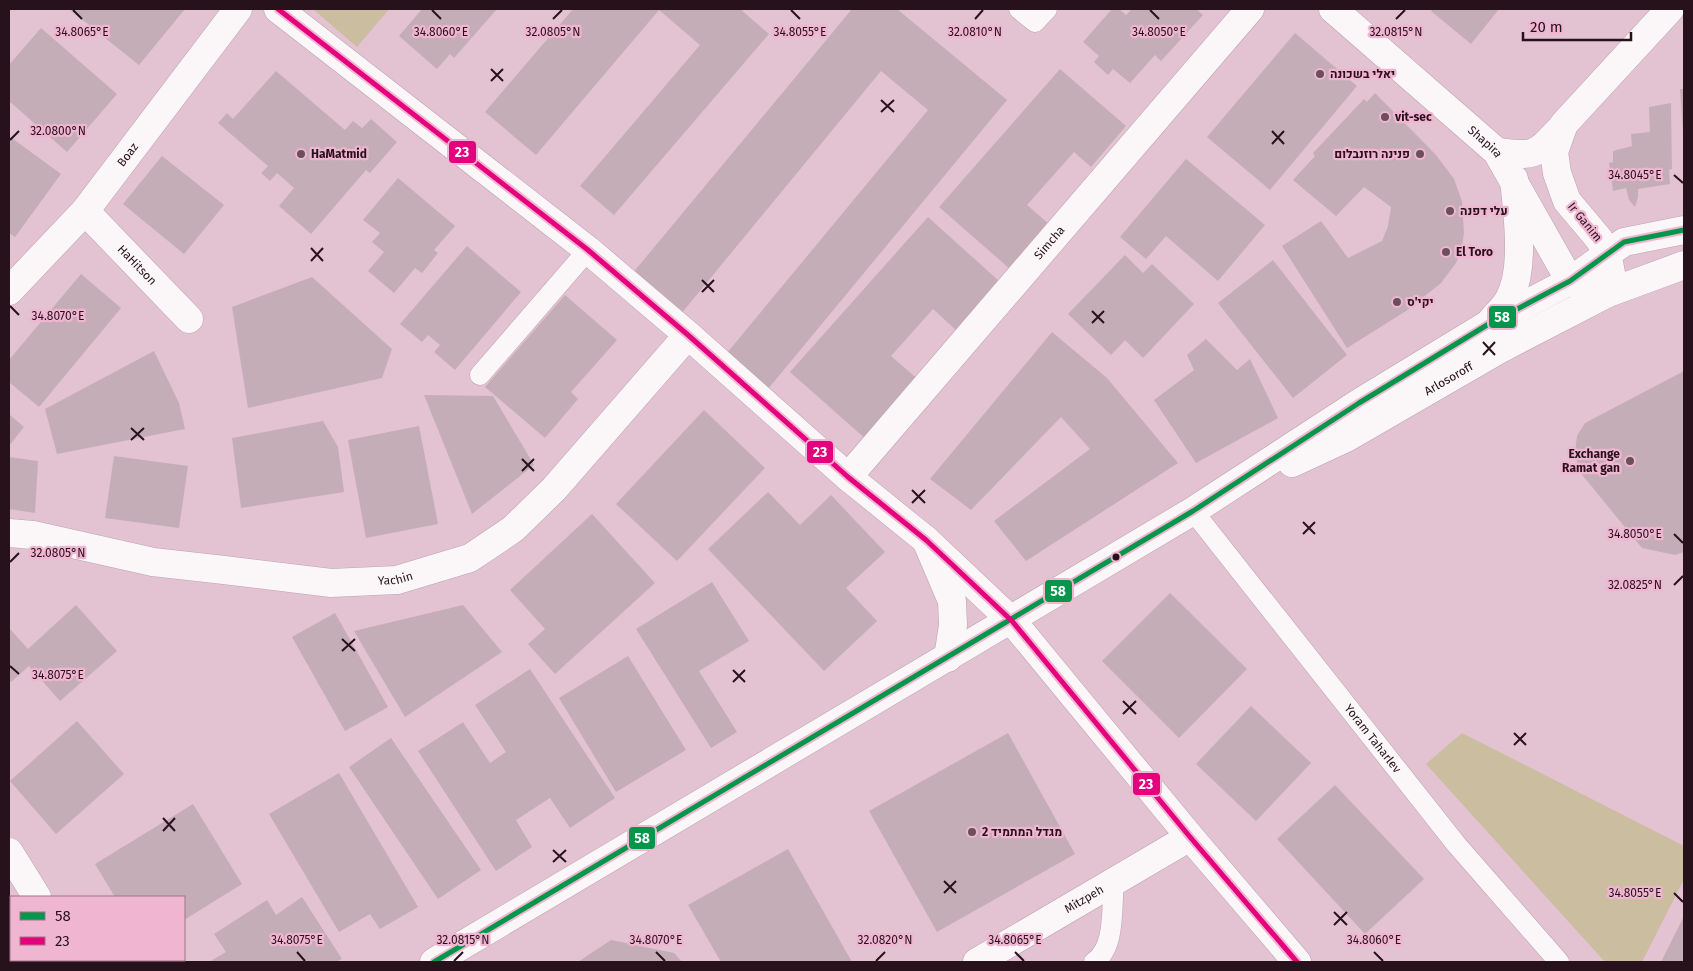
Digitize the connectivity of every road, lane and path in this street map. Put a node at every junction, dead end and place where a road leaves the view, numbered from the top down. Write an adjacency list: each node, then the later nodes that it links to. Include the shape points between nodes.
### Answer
1 (238, 9): 11 (street, Boaz)
2 (278, 9): 13 (street)
3 (1019, 9): 4 (lane, via 1035,22)
4 (1046, 9)
5 (1250, 9): 23 (street, Simcha)
6 (1333, 9): 9 (street, Shapira)
7 (1670, 9): 8 (street, Ir Ganim)
8 (1564, 124): 9 (street, Ir Ganim, via 1539,152 1523,156); 14 (street, Ir Ganim, via 1554,152 1557,174 1567,201 1600,238)
9 (1498, 152): 10 (street, Shapira)
10 (1514, 179): 16 (street, Shapira); 20 (street, via 1518,240 1516,281 1509,300)
11 (85, 211): 17 (street, Boaz); 19 (street, HaHitson)
12 (1684, 230): 14 (street, Arlosoroff, via 1624,242)
13 (588, 250): 21 (street); 22 (lane)
14 (1607, 252): 16 (street, Arlosoroff); 18 (street, Ir Ganim, via 1611,273)
15 (1684, 265): 18 (street, Arlosoroff)
16 (1570, 281): 18 (street, via 1586,289); 20 (street, Arlosoroff)
17 (9, 291)
18 (1608, 293): 24 (street, Arlosoroff, via 1502,348 1348,437)
19 (189, 318)
20 (1487, 325): 24 (street, Arlosoroff)
21 (688, 334): 23 (street); 25 (street, Yachin, via 554,489 513,529 470,558 397,580 331,582 153,562)
22 (480, 375)
23 (848, 477): 26 (street)
24 (1203, 504): 27 (street, Arlosoroff); 37 (lane, Yoram Taharlev, via 1456,844)
25 (9, 532)
26 (926, 540): 27 (street); 28 (street, via 952,601 953,625)
27 (1012, 620): 28 (street, Arlosoroff); 29 (street)
28 (948, 658): 33 (street, Arlosoroff)
29 (1190, 837): 31 (street, Mitzpeh); 36 (street)
30 (9, 852): 32 (street)
31 (1114, 884): 34 (street, Mitzpeh); 35 (lane, via 1108,941 1101,957)
32 (36, 896)
33 (434, 962)
34 (977, 962)
35 (1094, 962)
36 (1296, 962)
37 (1559, 962)

